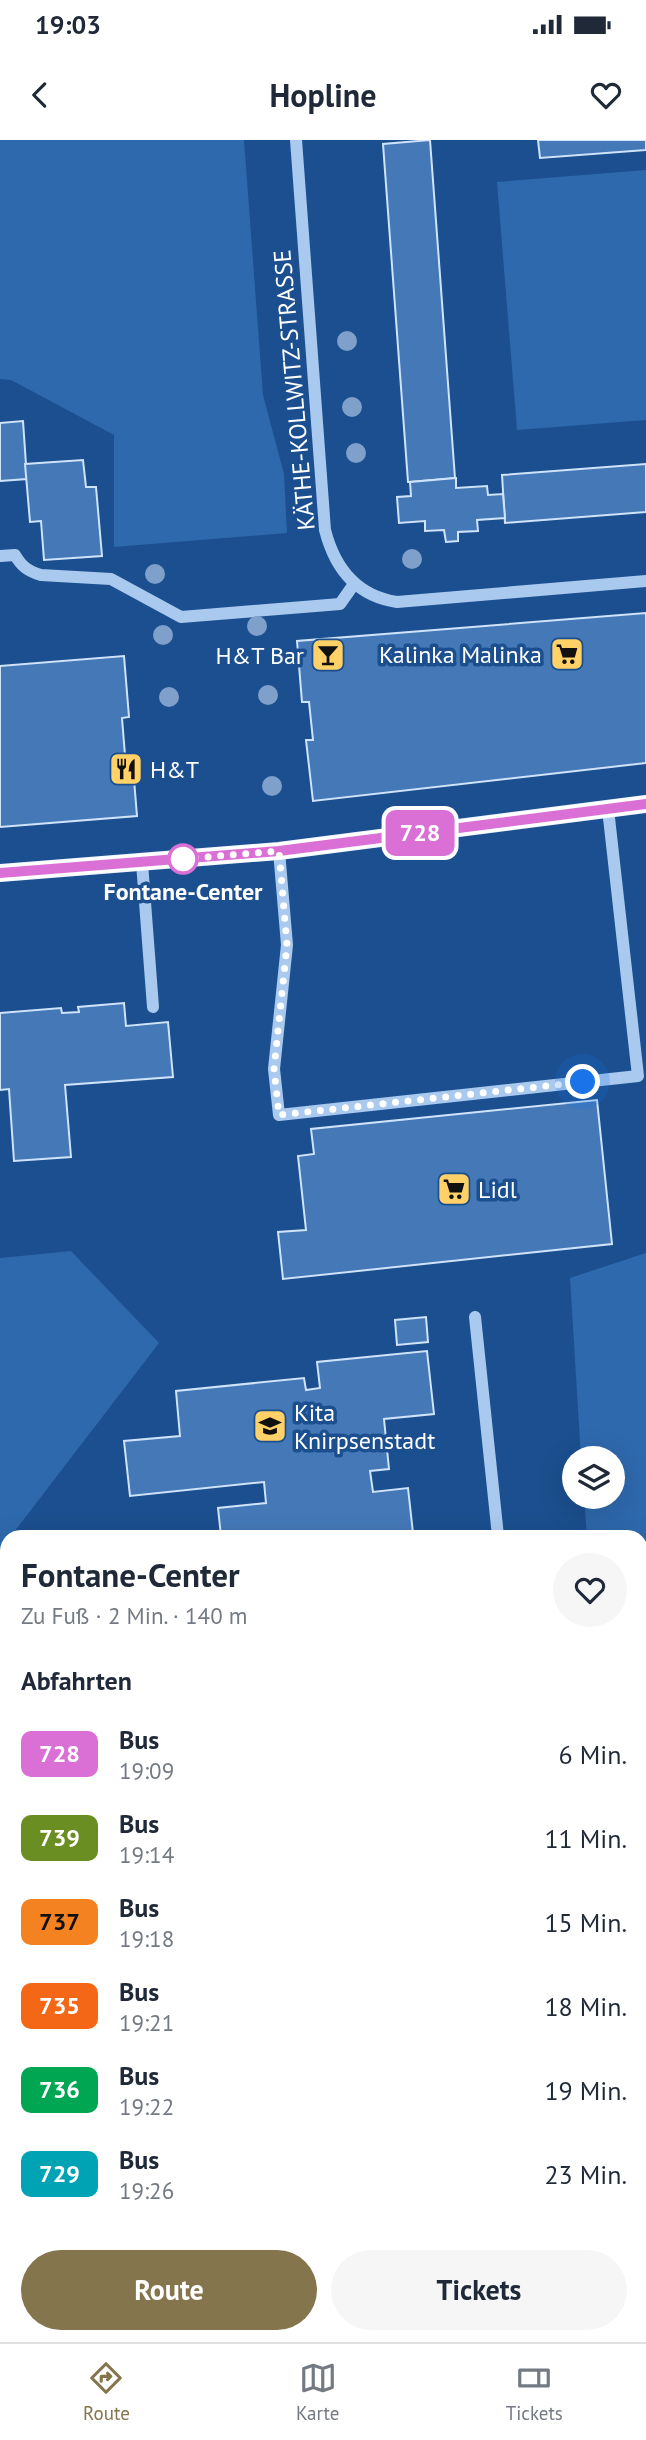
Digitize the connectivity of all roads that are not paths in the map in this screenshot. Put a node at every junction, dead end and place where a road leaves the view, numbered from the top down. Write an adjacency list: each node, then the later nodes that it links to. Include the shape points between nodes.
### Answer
1 (296, 140): 4 (street, KÄTHE-KOLLWITZ-STRASSE, via 325,530 335,560)
2 (0, 556): 4 (street, via 15,555 22,566 41,575 111,579 181,617 340,604)
3 (646, 581): 4 (street, KÄTHE-KOLLWITZ-STRASSE, via 397,602)
4 (354, 584)
5 (646, 804): 6 (main road)
6 (608, 809): 7 (main road); 7 (street, via 638,1076 279,1115 274,1069 287,945)
7 (279, 851): 8 (main road)
8 (142, 863): 9 (main road); 10 (street)
9 (0, 873)
10 (153, 1007)
11 (475, 1317): 12 (street)
12 (497, 1530)

